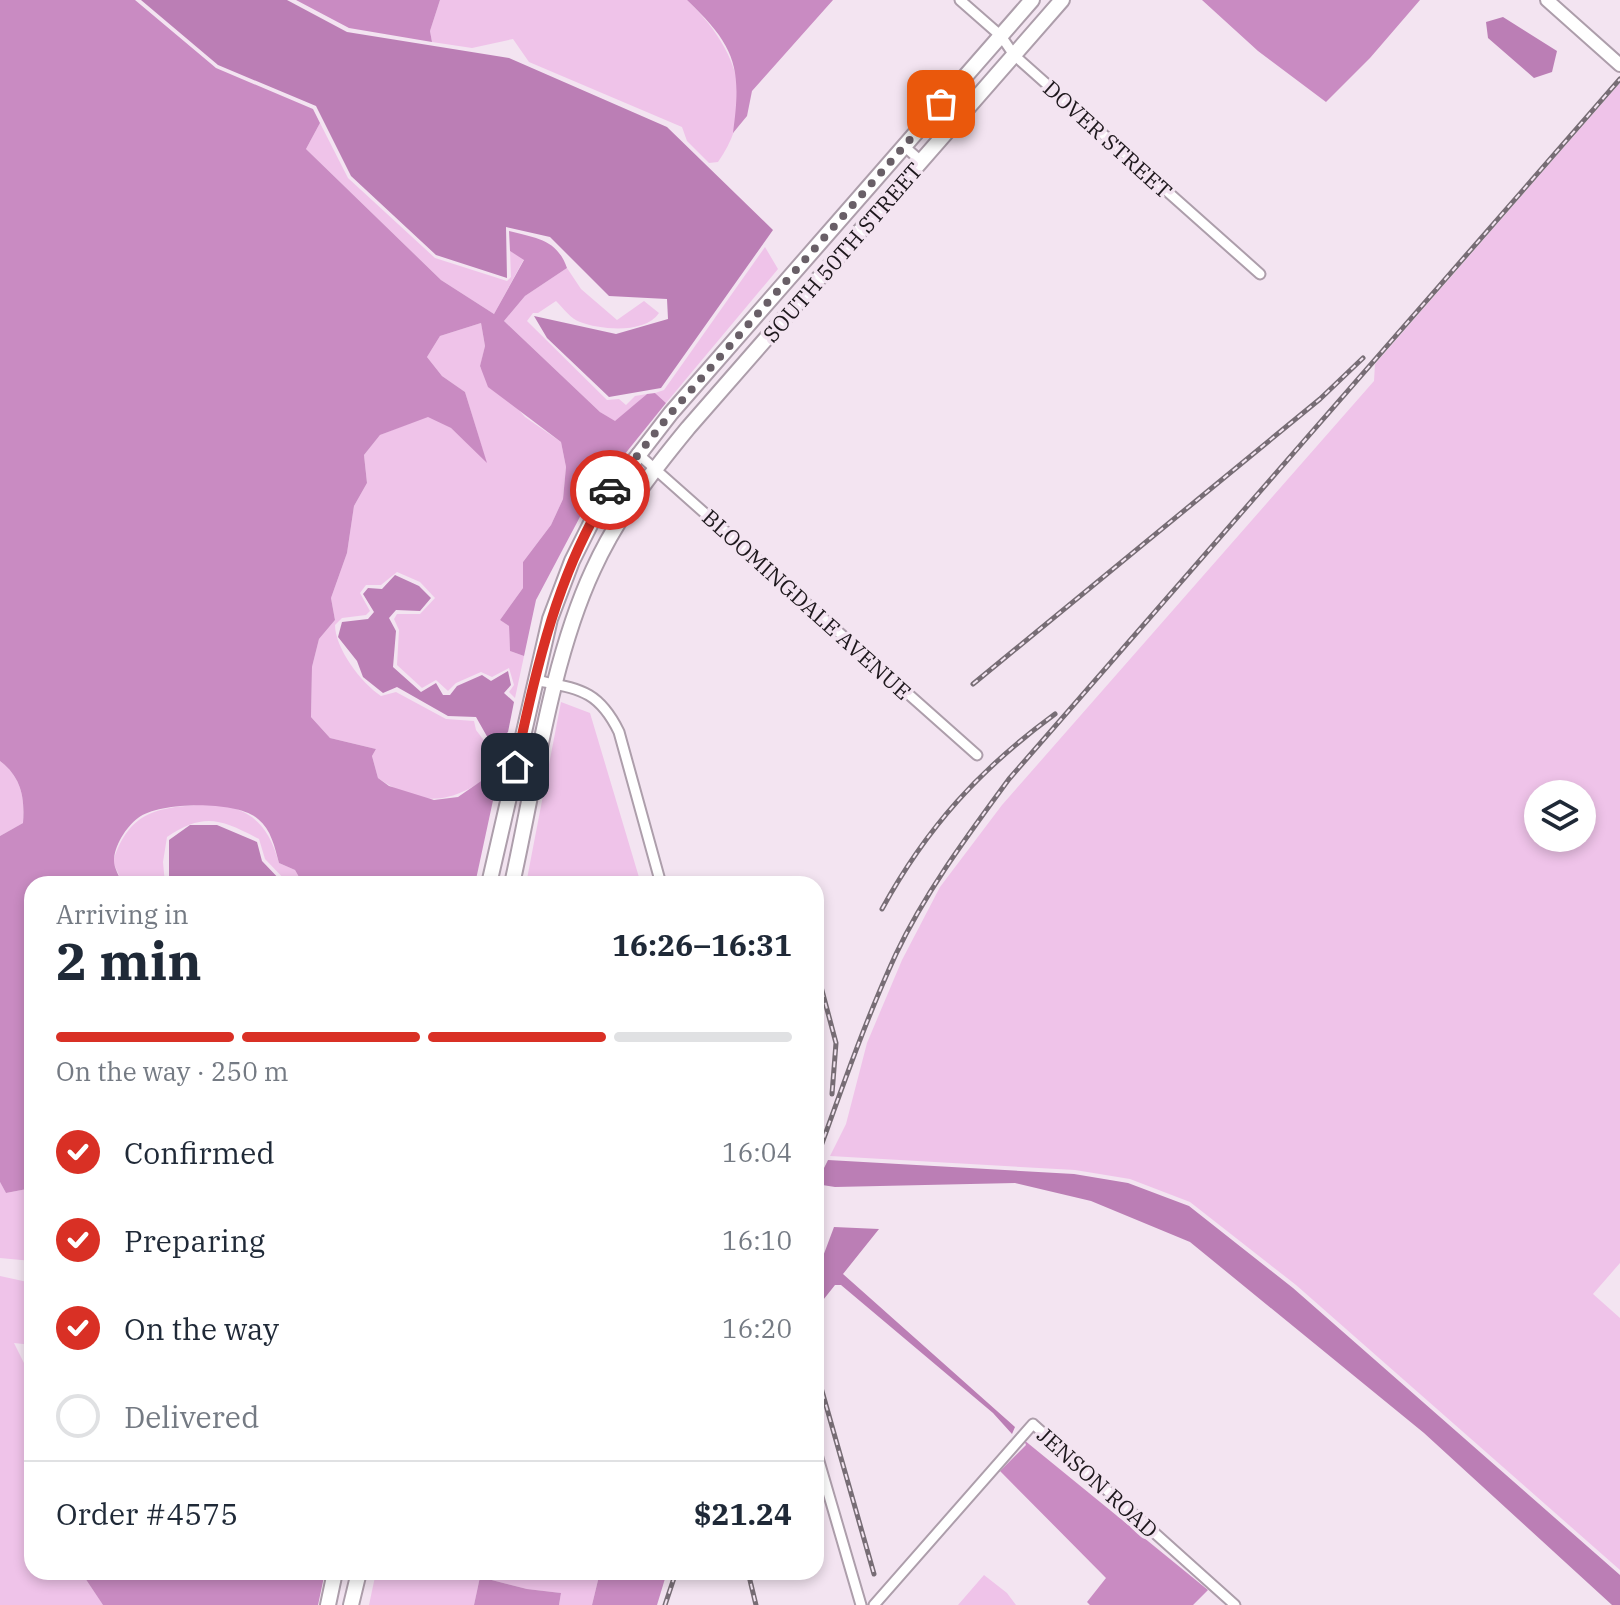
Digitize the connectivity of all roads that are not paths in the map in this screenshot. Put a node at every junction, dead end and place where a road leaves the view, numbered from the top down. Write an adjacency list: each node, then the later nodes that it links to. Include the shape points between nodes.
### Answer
1 (960, 0): 5 (street, DOVER STREET)
2 (1032, 0): 5 (main road, SOUTH 50TH STREET)
3 (1062, 0): 6 (main road, SOUTH 50TH STREET)
4 (1547, 0): 7 (main road)
5 (1001, 36): 6 (street, DOVER STREET); 8 (main road, SOUTH 50TH STREET)
6 (1014, 55): 9 (main road, SOUTH 50TH STREET); 10 (street, DOVER STREET)
7 (1620, 65)
8 (904, 146): 9 (street); 11 (main road, SOUTH 50TH STREET)
9 (922, 162): 12 (main road, SOUTH 50TH STREET)
10 (1260, 274)
11 (637, 453): 12 (street, BLOOMINGDALE AVENUE); 13 (main road, SOUTH 50TH STREET, via 586,530 550,619)
12 (654, 468): 14 (main road, SOUTH 50TH STREET, via 592,572); 15 (street, BLOOMINGDALE AVENUE)
13 (535, 680): 14 (street); 16 (main road, SOUTH 50TH STREET)
14 (557, 684): 17 (main road, SOUTH 50TH STREET); 18 (street, via 587,692 607,709 619,732)
15 (977, 755)
16 (491, 876)
17 (514, 876)
18 (659, 876)
19 (824, 1478): 24 (street)
20 (333, 1580): 22 (main road)
21 (357, 1580): 23 (main road)
22 (328, 1605)
23 (351, 1605)
24 (861, 1605)
25 (874, 1605): 26 (street, JENSON ROAD, via 1033,1424)
26 (1235, 1605)

